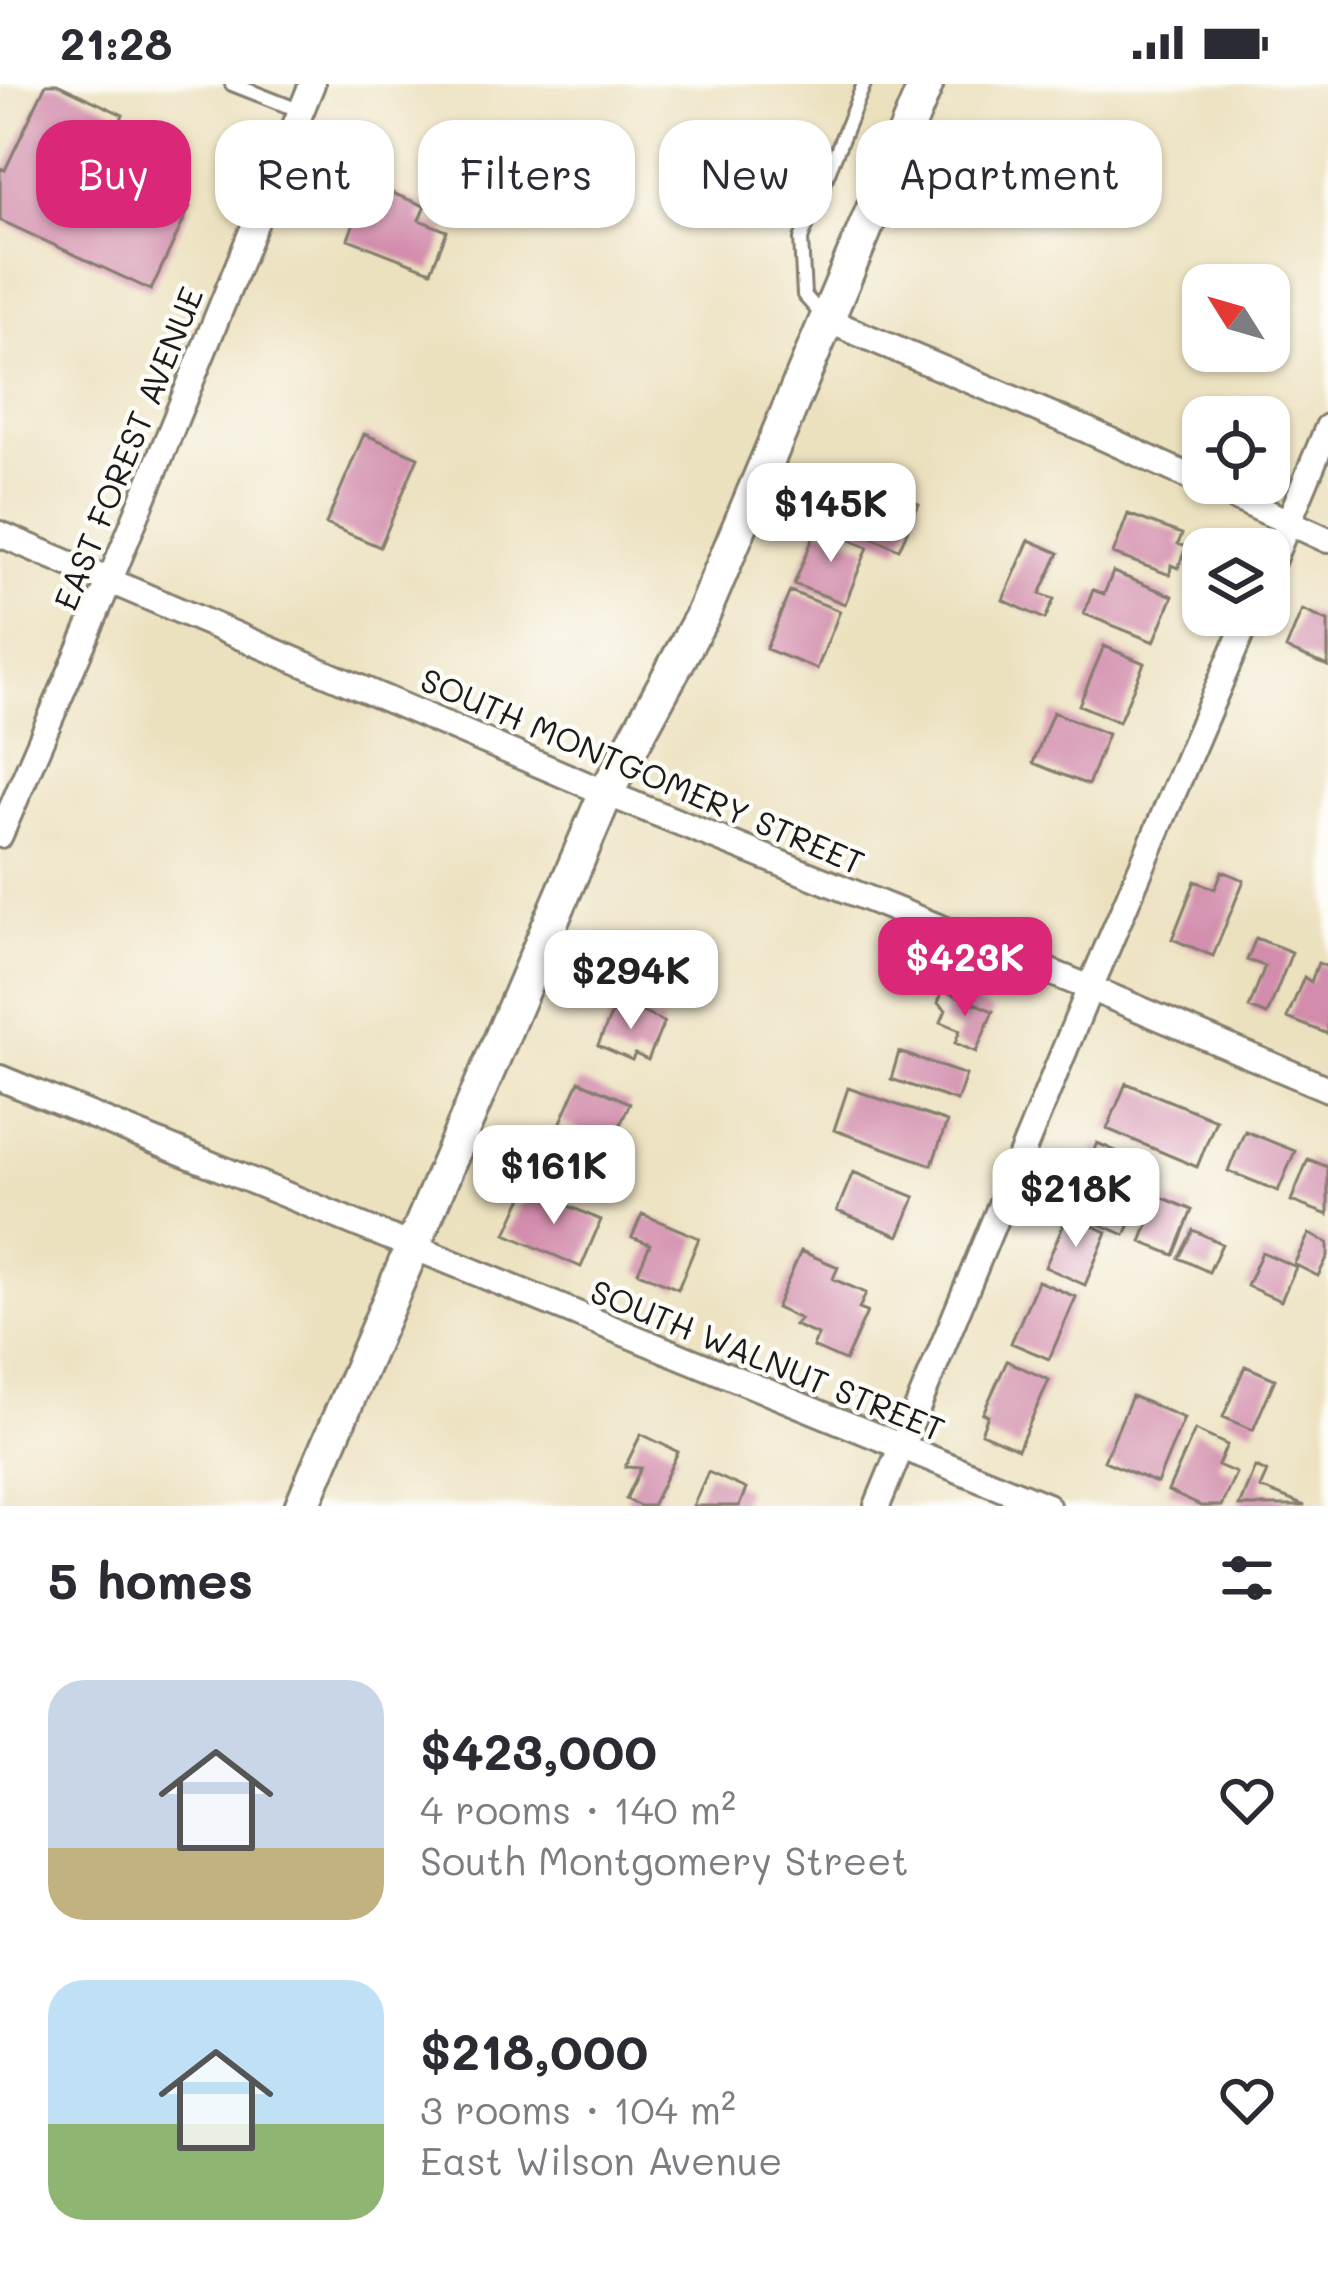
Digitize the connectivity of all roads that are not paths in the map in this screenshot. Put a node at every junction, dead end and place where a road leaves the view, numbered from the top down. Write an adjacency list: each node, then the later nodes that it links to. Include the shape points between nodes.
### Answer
1 (232, 84): 5 (lane)
2 (313, 84): 5 (street, EAST FOREST AVENUE)
3 (864, 84): 6 (lane, via 801,239 804,296)
4 (926, 84): 6 (street)
5 (301, 111): 12 (street, EAST FOREST AVENUE)
6 (827, 320): 8 (street); 14 (street, via 702,616)
7 (1328, 427): 8 (street)
8 (1288, 524): 9 (street); 11 (street)
9 (1286, 528)
10 (0, 534): 12 (street, SOUTH MONTGOMERY STREET)
11 (1328, 540)
12 (110, 580): 14 (street, SOUTH MONTGOMERY STREET); 15 (street, EAST FOREST AVENUE)
13 (1240, 636): 16 (street)
14 (606, 793): 16 (street, SOUTH MONTGOMERY STREET); 19 (street)
15 (0, 836)
16 (1090, 988): 18 (street, SOUTH MONTGOMERY STREET); 20 (street)
17 (0, 1078): 19 (street, SOUTH WALNUT STREET)
18 (1328, 1089)
19 (410, 1248): 20 (street, SOUTH WALNUT STREET); 21 (street)
20 (901, 1449): 22 (street); 23 (street, SOUTH WALNUT STREET)
21 (302, 1506)
22 (877, 1506)
23 (1047, 1506)

